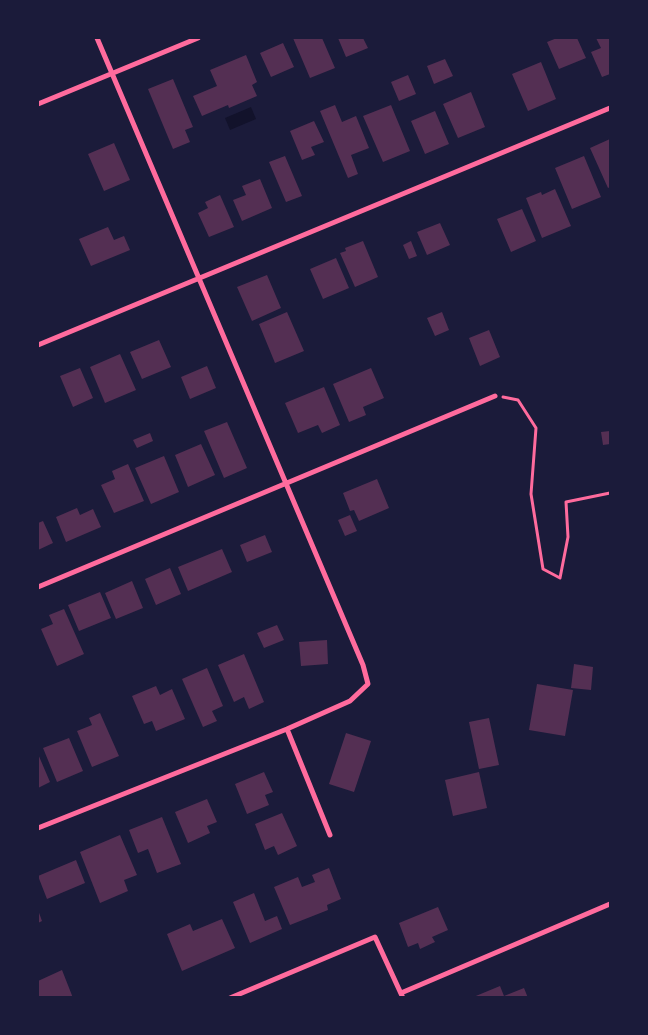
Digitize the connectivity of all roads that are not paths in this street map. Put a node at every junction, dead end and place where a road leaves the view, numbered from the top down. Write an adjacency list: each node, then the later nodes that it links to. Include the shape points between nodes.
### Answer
1 (97, 38): 3 (street)
2 (198, 38): 3 (street)
3 (112, 73): 4 (street); 6 (street)
4 (38, 104)
5 (610, 108): 6 (street)
6 (199, 279): 7 (street); 9 (street)
7 (38, 345)
8 (496, 396): 9 (street)
9 (286, 483): 10 (street); 11 (street, via 363,665 368,684 350,701)
10 (38, 587)
11 (287, 729): 12 (street); 13 (street)
12 (38, 828)
13 (330, 834)
14 (610, 904): 15 (street)
15 (402, 996): 16 (street, via 375,937)
16 (230, 998)

